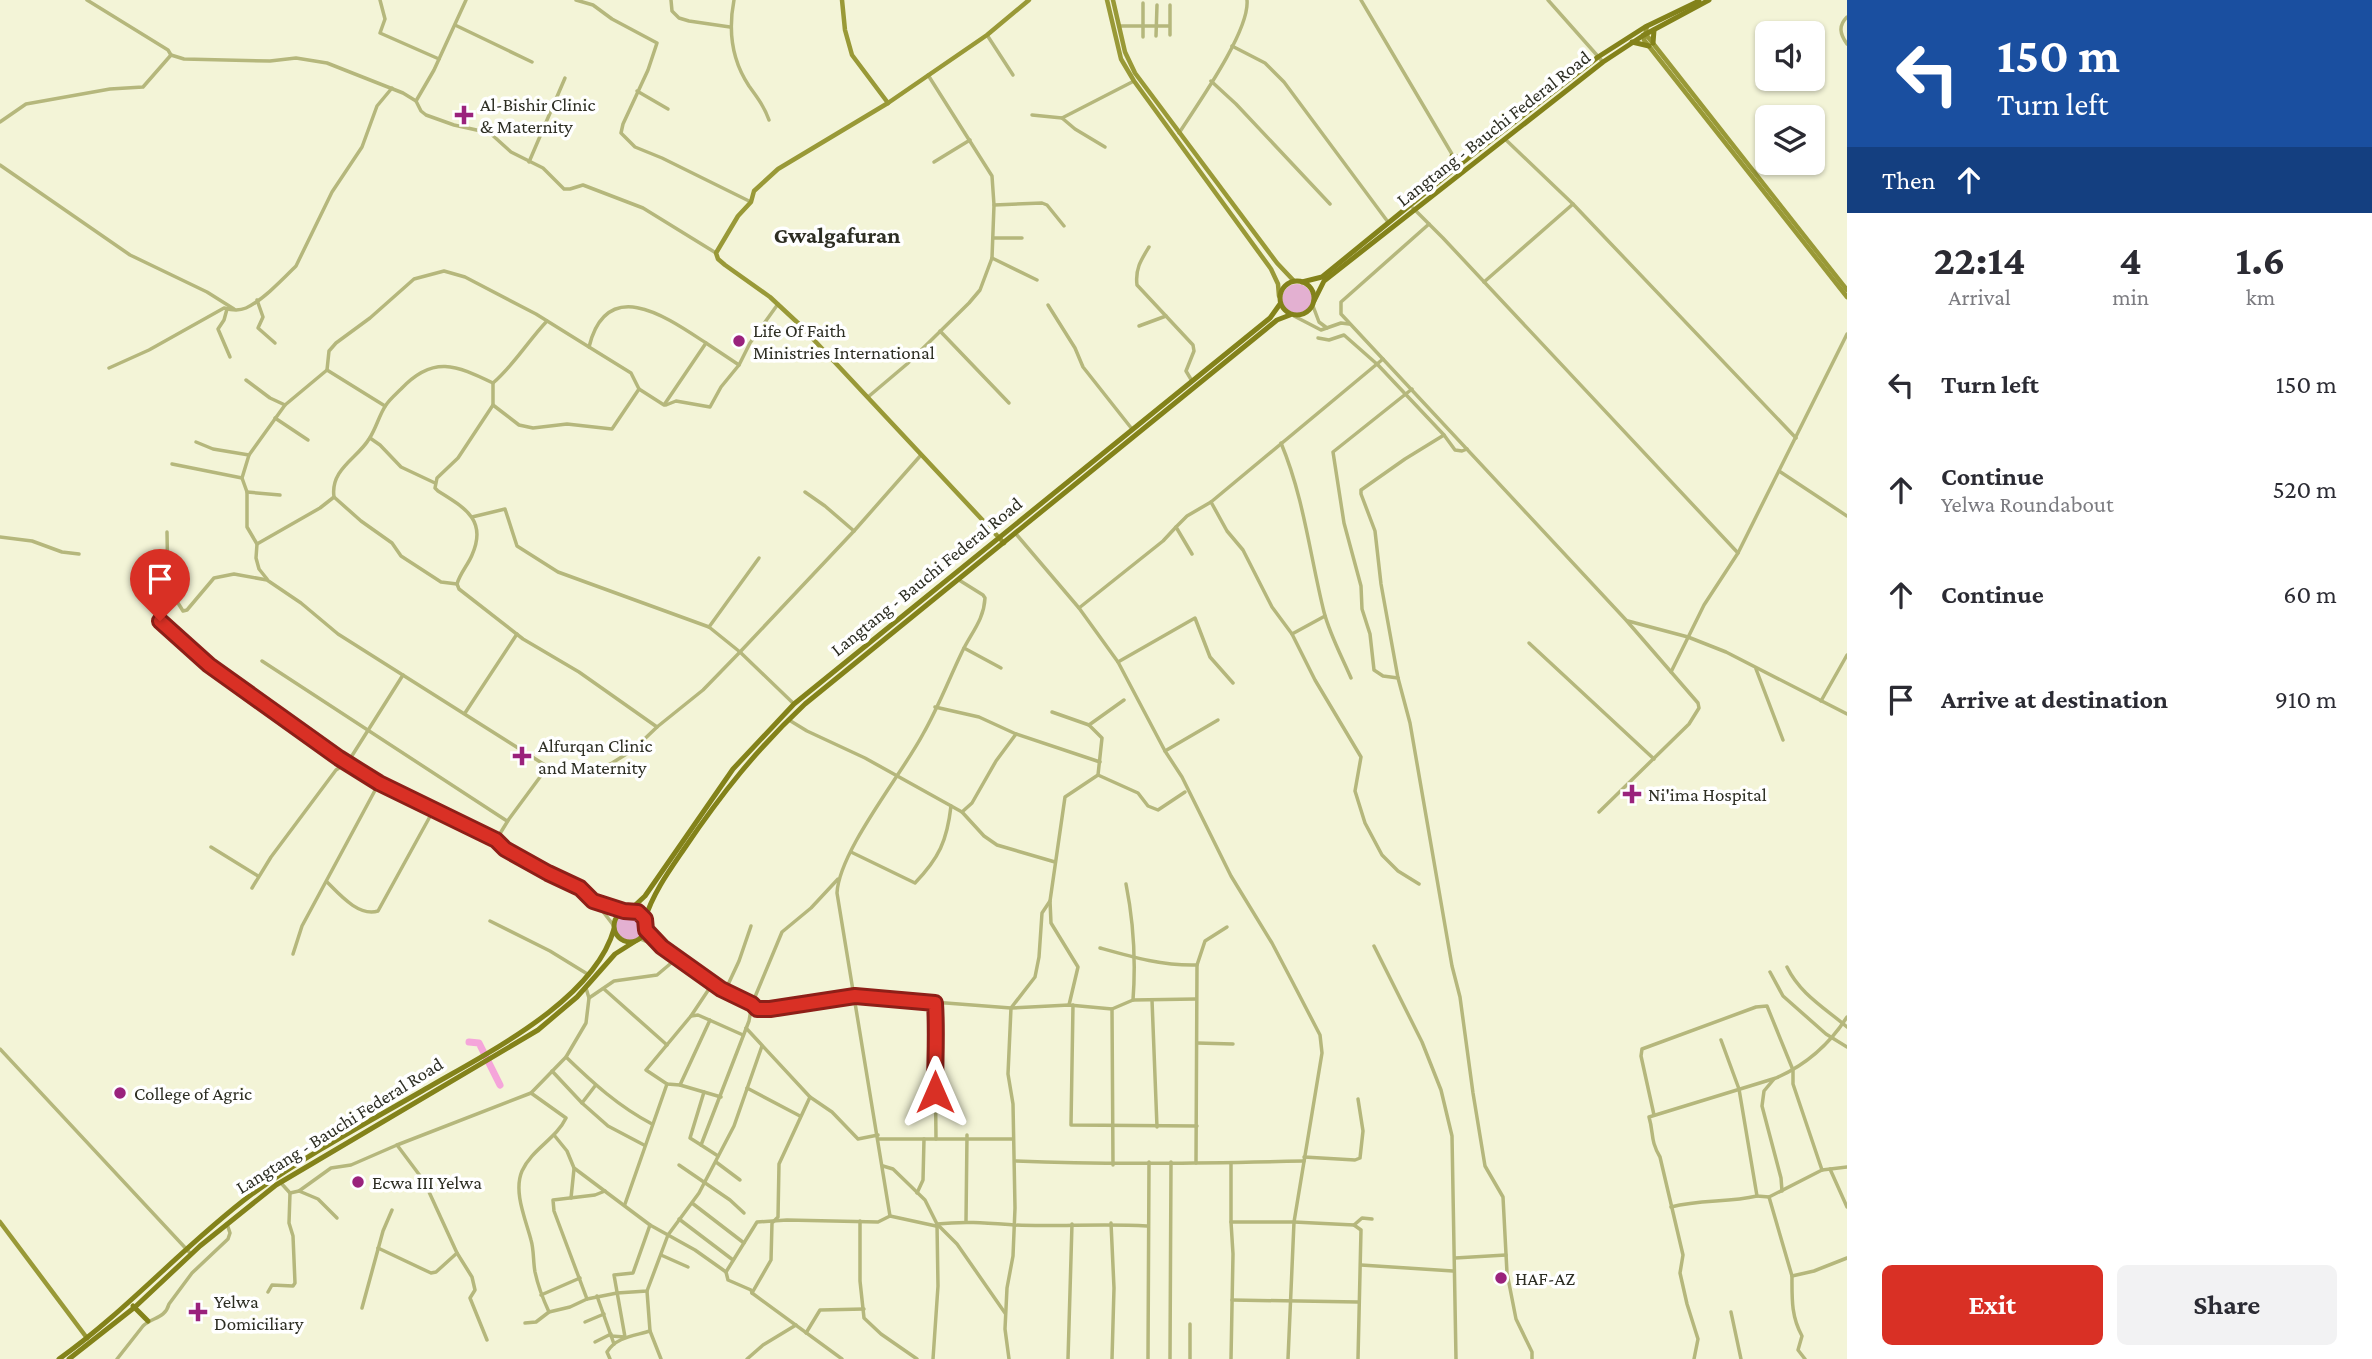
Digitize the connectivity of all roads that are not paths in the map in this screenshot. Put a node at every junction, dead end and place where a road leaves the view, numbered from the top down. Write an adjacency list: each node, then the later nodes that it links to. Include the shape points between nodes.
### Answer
1 (87, 0): 38 (street)
2 (380, 0): 40 (street, via 385,19 380,33)
3 (466, 0): 20 (street)
4 (576, 0): 48 (street, via 656,41)
5 (671, 0): 26 (street, via 672,11 679,18)
6 (734, 0): 26 (street)
7 (842, 0): 50 (street, via 852,55)
8 (1030, 0): 29 (street)
9 (1107, 0): 45 (street, via 1121,59)
10 (1113, 0): 21 (street)
11 (1247, 0): 37 (street)
12 (1361, 0): 61 (street)
13 (1548, 0): 39 (street)
14 (1702, 0): 25 (main road, Langtang - Bauchi Federal Road)
15 (1709, 0): 27 (main road, Langtang - Bauchi Federal Road)
16 (1143, 3): 22 (street)
17 (1157, 5): 23 (street)
18 (1170, 5): 24 (street)
19 (1847, 17): 36 (street, via 1840,25)
20 (455, 25): 40 (street); 41 (street)
21 (1119, 26): 22 (street); 56 (street, via 1135,73)
22 (1142, 26): 23 (street); 33 (street)
23 (1156, 26): 24 (street); 31 (street)
24 (1169, 26): 32 (street)
25 (1647, 26): 28 (main road, Langtang - Bauchi Federal Road); 30 (street)
26 (730, 27): 54 (street, via 738,65)
27 (1654, 30): 30 (main road, Langtang - Bauchi Federal Road); 35 (main road)
28 (1635, 34): 30 (street); 39 (main road, Langtang - Bauchi Federal Road)
29 (987, 35): 42 (street); 43 (street)
30 (1644, 35): 34 (main road, Langtang - Bauchi Federal Road); 35 (street)
31 (1156, 36)
32 (1170, 36)
33 (1143, 37)
34 (1632, 42): 35 (main road); 39 (main road, Langtang - Bauchi Federal Road)
35 (1651, 44): 85 (street); 87 (street)
36 (1847, 44)
37 (1232, 46): 46 (street); 73 (street, via 1265,63 1284,82)
38 (171, 55): 47 (street, via 270,61 302,58); 55 (street, via 143,87 26,104)
39 (1601, 59): 58 (main road, Langtang - Bauchi Federal Road); 62 (main road, Langtang - Bauchi Federal Road)
40 (439, 60): 49 (street)
41 (532, 62)
42 (928, 75): 50 (street); 59 (street)
43 (1013, 75)
44 (565, 78): 63 (street)
45 (1134, 81): 53 (street); 57 (street)
46 (1211, 81): 56 (street); 68 (street)
47 (392, 88): 49 (street); 88 (street, via 377,106 362,147 332,192 296,267)
48 (637, 90): 51 (street); 67 (street, via 621,128 625,139)
49 (416, 101): 63 (street, via 426,115 485,131)
50 (888, 103): 67 (street, via 778,169 754,191)
51 (668, 109)
52 (1032, 114): 53 (street)
53 (1062, 118): 60 (street)
54 (769, 120)
55 (0, 122)
56 (1179, 133): 57 (street); 82 (street)
57 (1174, 137): 86 (street, via 1271,269)
58 (1504, 138): 66 (main road, Langtang - Bauchi Federal Road); 70 (street)
59 (971, 140): 64 (street); 71 (street, via 992,176)
60 (1105, 147)
61 (1452, 156): 62 (main road); 66 (street)
62 (1466, 159): 66 (main road, Langtang - Bauchi Federal Road)
63 (529, 162): 79 (street, via 543,168 564,188 583,185 643,208)
64 (934, 162)
65 (0, 165): 94 (street, via 130,255)
66 (1460, 168): 69 (main road, Langtang - Bauchi Federal Road); 72 (main road, Langtang - Bauchi Federal Road)
67 (751, 202): 79 (street)
68 (1330, 204)
69 (1409, 204): 72 (street); 73 (main road, Langtang - Bauchi Federal Road)
70 (1573, 204): 84 (street); 129 (street)
71 (994, 205): 75 (street, via 1042,203); 76 (street)
72 (1415, 210): 74 (street); 89 (main road, Langtang - Bauchi Federal Road, via 1324,281)
73 (1388, 222): 83 (main road, Langtang - Bauchi Federal Road, via 1322,276)
74 (1429, 224): 84 (street); 98 (street, via 1341,302 1341,313)
75 (1064, 226)
76 (994, 238): 77 (street); 80 (street)
77 (1022, 238)
78 (1149, 247): 96 (street, via 1140,262 1137,285)
79 (716, 253): 90 (street, via 725,265)
80 (992, 258): 81 (street); 101 (street, via 975,297)
81 (1037, 280)
82 (1294, 281): 83 (main road); 86 (main road, via 1284,286)
83 (1302, 282): 89 (main road, via 1313,291)
84 (1484, 282): 155 (street)
85 (1847, 290)
86 (1279, 296): 91 (main road)
87 (1847, 297)
88 (257, 300): 94 (street); 104 (street, via 263,317 258,328)
89 (1313, 303): 95 (main road, via 1305,314); 100 (street, via 1319,322)
90 (778, 304): 109 (street); 119 (street)
91 (1280, 304): 95 (main road); 114 (main road, Langtang - Bauchi Federal Road, via 1270,318)
92 (1048, 305): 126 (street, via 1083,367)
93 (227, 309): 94 (street); 107 (street, via 218,328); 111 (street)
94 (236, 310)
95 (1292, 315): 100 (street, via 1321,330); 150 (main road, Langtang - Bauchi Federal Road, via 1266,329)
96 (1166, 316): 99 (street); 114 (street, via 1193,345 1186,371)
97 (547, 321): 106 (street); 112 (street, via 465,277 437,272 414,279 335,343); 115 (street)
98 (1351, 324): 100 (street); 108 (street)
99 (1139, 326)
100 (1329, 329)
101 (940, 331): 119 (street); 120 (street)
102 (1847, 334): 129 (street)
103 (1318, 338): 110 (street, via 1344,335)
104 (275, 343)
105 (706, 343): 106 (street, via 663,315 629,306 605,316); 109 (street); 123 (street)
106 (589, 347): 116 (street, via 631,373)
107 (230, 357)
108 (1383, 359): 110 (street); 117 (street)
109 (739, 365): 123 (street, via 710,407 676,401)
110 (1378, 365): 118 (street); 132 (street)
111 (109, 368)
112 (327, 370): 121 (street); 124 (street)
113 (246, 380): 121 (street)
114 (1192, 382): 126 (main road, Langtang - Bauchi Federal Road)
115 (493, 383): 122 (street); 124 (street, via 463,368 442,365 410,380)
116 (639, 389): 122 (street, via 612,429 567,424 533,428 519,425); 123 (street)
117 (1412, 389): 118 (street); 133 (street)
118 (1405, 396): 127 (street); 181 (street, via 1333,452 1374,670)
119 (868, 397): 135 (street)
120 (1009, 402)
121 (285, 405): 125 (street)
122 (493, 405): 139 (street, via 464,450)
123 (664, 405)
124 (385, 406): 128 (street)
125 (275, 418): 130 (street); 134 (street)
126 (1132, 429): 152 (main road, Langtang - Bauchi Federal Road)
127 (1444, 435): 133 (street, via 1455,450); 181 (street, via 1361,490 1375,531)
128 (370, 438): 139 (street, via 401,467); 143 (street, via 344,464)
129 (1796, 438): 137 (street)
130 (308, 440)
131 (196, 442): 134 (street)
132 (1281, 443): 144 (street); 164 (street, via 1306,522)
133 (1467, 449): 165 (street)
134 (249, 455): 138 (street)
135 (921, 456): 148 (street); 152 (street)
136 (172, 464): 138 (street)
137 (1779, 471): 145 (street); 155 (street)
138 (242, 478): 140 (street)
139 (435, 483): 146 (street, via 435,488)
140 (247, 492): 142 (street); 154 (street, via 247,527)
141 (804, 492): 148 (street)
142 (279, 495)
143 (334, 497): 154 (street); 161 (street, via 392,543 401,556 441,582)
144 (1211, 502): 147 (street); 168 (street)
145 (1847, 516)
146 (472, 517): 161 (street, via 476,540); 166 (street, via 505,509 517,546 558,572)
147 (1176, 527): 157 (street); 163 (street)
148 (854, 531): 172 (street)
149 (167, 532): 162 (street, via 168,587)
150 (1016, 533): 153 (main road, Langtang - Bauchi Federal Road); 163 (street)
151 (0, 537): 156 (street)
152 (998, 537): 153 (street); 185 (main road, Langtang - Bauchi Federal Road)
153 (1004, 543): 160 (main road, Langtang - Bauchi Federal Road)
154 (257, 544): 159 (street, via 259,569)
155 (1738, 553): 169 (street)
156 (79, 554)
157 (1192, 554)
158 (759, 558): 166 (street)
159 (267, 580): 162 (street, via 229,574 214,578 185,612); 179 (street, via 338,634)
160 (959, 580): 171 (street, via 985,598 980,622); 190 (main road, Langtang - Bauchi Federal Road)
161 (457, 584): 167 (street)
162 (176, 602): 199 (street, via 160,619 163,626 219,673)
163 (1079, 608): 175 (street)
164 (1325, 616): 168 (street); 180 (street)
165 (1626, 620): 169 (street); 178 (street)
166 (709, 627): 172 (street)
167 (517, 634): 188 (street); 193 (street)
168 (1292, 634): 219 (street, via 1361,757 1354,791 1365,823 1382,855)
169 (1689, 637): 176 (street); 178 (street)
170 (1529, 643): 198 (street)
171 (964, 648): 177 (street); 186 (street)
172 (740, 652): 185 (street); 193 (street)
173 (1847, 655): 184 (street)
174 (262, 661): 194 (street)
175 (1118, 662): 182 (street, via 1195,618 1210,657); 197 (street)
176 (1755, 667): 184 (street); 196 (street)
177 (1001, 668)
178 (1671, 672): 198 (street, via 1699,708)
179 (403, 675): 188 (street); 194 (street)
180 (1351, 678)
181 (1398, 678): 357 (street, via 1460,997 1485,1166 1503,1198)
182 (1233, 683)
183 (1124, 700): 192 (street)
184 (1821, 701): 189 (street)
185 (794, 704): 223 (main road, Langtang - Bauchi Federal Road, via 733,769 645,896)
186 (935, 707): 195 (street, via 979,717); 203 (street)
187 (1052, 712): 192 (street)
188 (465, 713): 201 (street)
189 (1847, 714)
190 (789, 720): 203 (street); 224 (main road, Langtang - Bauchi Federal Road, via 713,805 654,896)
191 (1218, 720): 197 (street)
192 (1089, 725): 200 (street, via 1102,738)
193 (657, 727): 201 (street, via 633,750 602,768 570,775)
194 (367, 732): 199 (street); 210 (street)
195 (1016, 734): 200 (street); 208 (street)
196 (1783, 740)
197 (1165, 751): 302 (street, via 1320,1035 1322,1053)
198 (1654, 759): 209 (street)
199 (348, 762): 204 (street); 215 (street, via 336,770)
200 (1100, 762): 202 (street)
201 (545, 765): 210 (street)
202 (1098, 775): 205 (street, via 1138,793 1158,810); 214 (street, via 1065,797)
203 (897, 776): 206 (street); 213 (street)
204 (379, 783): 207 (street); 217 (street)
205 (1185, 792)
206 (952, 806): 208 (street); 213 (street, via 934,863 915,883)
207 (433, 811): 211 (street); 217 (street, via 379,911 360,909)
208 (962, 812): 214 (street, via 997,845)
209 (1599, 812)
210 (507, 821): 211 (street)
211 (496, 840): 221 (street, via 580,888)
212 (211, 847): 215 (street)
213 (851, 852): 216 (street)
214 (1055, 862): 222 (street)
215 (258, 876): 220 (street)
216 (838, 879): 245 (street); 251 (street, via 782,932)
217 (326, 882): 234 (street)
218 (1126, 884): 236 (street)
219 (1419, 884)
220 (252, 888)
221 (593, 901): 223 (street); 228 (street)
222 (1051, 901): 252 (street, via 1051,923 1078,967); 253 (street, via 1042,913 1035,977)
223 (627, 911): 224 (main road, via 638,912); 228 (main road, via 618,916)
224 (645, 919): 229 (main road)
225 (490, 921): 240 (street)
226 (751, 926): 244 (street)
227 (1227, 927): 237 (street, via 1205,941)
228 (614, 928): 230 (main road, via 620,939); 240 (main road, via 608,949)
229 (646, 930): 230 (main road); 232 (street)
230 (637, 940): 232 (street); 242 (main road, via 615,954)
231 (1374, 946): 358 (street, via 1441,1090 1452,1136)
232 (662, 947): 235 (street)
233 (1100, 948): 236 (street)
234 (293, 954)
235 (677, 958): 241 (street); 243 (street, via 657,975 619,979)
236 (1136, 960): 237 (street); 248 (street)
237 (1197, 965): 247 (street)
238 (1787, 967): 258 (street, via 1794,982)
239 (1770, 972): 261 (street, via 1783,996)
240 (589, 975): 269 (main road, via 542,1018)
241 (713, 983): 244 (street); 255 (street)
242 (586, 988): 246 (street); 269 (main road, via 547,1024)
243 (604, 989): 246 (street); 265 (street)
244 (725, 991): 251 (street)
245 (855, 996): 250 (street); 251 (street, via 770,1009); 293 (street)
246 (589, 999): 270 (street, via 586,1023)
247 (1196, 999): 249 (street); 263 (street)
248 (1133, 1000): 249 (street); 254 (street)
249 (1152, 1000): 291 (street)
250 (935, 1003): 253 (street); 296 (street)
251 (752, 1004): 259 (street)
252 (1071, 1005): 253 (street); 254 (street); 290 (street, via 1071,1125)
253 (1011, 1007): 297 (street)
254 (1112, 1009): 290 (street)
255 (691, 1016): 257 (street); 265 (street)
256 (1847, 1017): 258 (street)
257 (710, 1020): 260 (street); 276 (street)
258 (1845, 1025): 261 (street)
259 (746, 1028): 260 (street); 266 (street)
260 (743, 1035): 282 (street)
261 (1831, 1037): 267 (street); 272 (street, via 1817,1054)
262 (1721, 1040): 279 (street)
263 (1197, 1043): 264 (street); 289 (street)
264 (1233, 1044)
265 (667, 1045): 275 (street, via 646,1070)
266 (762, 1046): 278 (street); 283 (street)
267 (1847, 1047)
268 (0, 1049): 354 (street)
269 (491, 1054): 271 (main road)
270 (566, 1057): 273 (street); 277 (street)
271 (480, 1060): 317 (main road); 354 (main road, Langtang - Bauchi Federal Road, via 276,1178)
272 (1793, 1070): 274 (street); 286 (street, via 1767,1006 1756,1007 1642,1049); 315 (street, via 1793,1084)
273 (552, 1071): 281 (street); 285 (street)
274 (1776, 1078): 279 (street); 321 (street, via 1764,1091 1762,1106)
275 (667, 1084): 276 (street); 288 (street)
276 (680, 1085): 280 (street)
277 (595, 1086): 285 (street); 288 (street)
278 (747, 1088): 287 (street); 301 (street)
279 (1739, 1088): 286 (street); 324 (street)
280 (704, 1092): 282 (street); 300 (street, via 690,1138)
281 (531, 1093): 292 (street, via 566,1118); 299 (street)
282 (720, 1097): 300 (street)
283 (810, 1097): 287 (street); 293 (street, via 858,1139)
284 (1358, 1099): 302 (street, via 1363,1131 1360,1157)
285 (582, 1103): 298 (street, via 608,1126)
286 (1654, 1115): 329 (street, via 1649,1117 1652,1144 1660,1157)
287 (800, 1116): 342 (street, via 779,1164 778,1217)
288 (652, 1124): 298 (street)
289 (1197, 1126): 291 (street); 307 (street)
290 (1113, 1127): 291 (street); 310 (street)
291 (1157, 1127)
292 (554, 1135): 313 (street); 371 (street, via 534,1152 520,1180)
293 (879, 1137): 295 (street); 311 (street)
294 (968, 1137): 296 (street); 297 (street); 338 (street)
295 (924, 1139): 296 (street); 323 (street, via 923,1180)
296 (936, 1139)
297 (1013, 1139): 304 (street)
298 (644, 1144): 328 (street)
299 (397, 1145): 319 (street, via 351,1165 331,1168); 355 (street, via 424,1181)
300 (701, 1145): 301 (street)
301 (718, 1156): 303 (street)
302 (1304, 1159): 308 (street); 341 (street)
303 (716, 1161): 316 (street); 318 (street)
304 (1015, 1161): 310 (street); 348 (street)
305 (1149, 1162): 306 (street); 310 (street); 349 (street)
306 (1171, 1162): 307 (street); 411 (street)
307 (1196, 1163): 308 (street)
308 (1231, 1163): 340 (street)
309 (679, 1165): 318 (street)
310 (1113, 1165)
311 (883, 1166): 323 (street, via 893,1169); 333 (street)
312 (1847, 1167): 314 (street)
313 (574, 1168): 320 (street); 326 (street)
314 (1830, 1169): 315 (street); 330 (street)
315 (1822, 1170): 321 (street)
316 (740, 1180)
317 (281, 1183): 322 (street); 344 (main road)
318 (704, 1183): 327 (street); 332 (street)
319 (299, 1191): 322 (street); 334 (street, via 318,1199)
320 (606, 1191): 326 (street); 328 (street)
321 (1782, 1192): 325 (street)
322 (290, 1193): 368 (street, via 295,1283 272,1285)
323 (917, 1193): 347 (street)
324 (1757, 1196): 325 (street); 329 (street)
325 (1769, 1197): 365 (street)
326 (571, 1198): 366 (street, via 553,1200 554,1211)
327 (692, 1203): 335 (street); 352 (street)
328 (624, 1204): 346 (street)
329 (1671, 1206): 418 (street, via 1683,1255 1680,1273 1698,1339)
330 (1847, 1206)
331 (392, 1210): 353 (street)
332 (744, 1213)
333 (890, 1216): 337 (street, via 878,1222); 347 (street)
334 (337, 1218)
335 (679, 1219): 351 (street); 360 (street)
336 (1371, 1219): 350 (street)
337 (860, 1221): 342 (street); 380 (street)
338 (967, 1221): 347 (street); 348 (street)
339 (0, 1222): 394 (street)
340 (1231, 1222): 341 (street); 374 (street)
341 (1294, 1222): 350 (street); 375 (street)
342 (772, 1223): 352 (street, via 757,1222); 370 (street, via 771,1260)
343 (1111, 1223): 345 (street); 349 (street); 409 (street)
344 (227, 1224): 354 (main road); 385 (street, via 228,1239 192,1273 167,1310)
345 (1072, 1224): 348 (street); 408 (street)
346 (650, 1225): 351 (street); 369 (street, via 633,1273 614,1275)
347 (936, 1225): 384 (street, via 957,1244); 406 (street)
348 (1014, 1225): 384 (street)
349 (1147, 1226): 410 (street)
350 (1354, 1226): 361 (street, via 1361,1230)
351 (668, 1235): 356 (street); 364 (street)
352 (744, 1243): 360 (street)
353 (378, 1248): 355 (street, via 431,1273); 379 (street)
354 (188, 1251): 376 (main road, Langtang - Bauchi Federal Road); 378 (main road)
355 (457, 1253): 395 (street, via 472,1277 475,1290 470,1298)
356 (661, 1255): 362 (street); 367 (street)
357 (1506, 1255): 358 (street); 417 (street, via 1516,1319)
358 (1455, 1258): 363 (street)
359 (1847, 1258): 365 (street)
360 (733, 1261): 364 (street)
361 (1361, 1265): 363 (street); 377 (street)
362 (688, 1267)
363 (1453, 1271): 416 (street)
364 (726, 1272): 370 (street, via 728,1280)
365 (1792, 1276): 420 (street, via 1792,1306 1802,1336 1798,1350)
366 (580, 1278): 371 (street); 373 (street)
367 (647, 1291): 369 (street); 390 (street)
368 (268, 1292)
369 (617, 1293): 372 (street); 393 (street)
370 (752, 1293): 389 (street)
371 (541, 1295): 381 (street)
372 (597, 1296): 373 (street); 383 (street)
373 (587, 1299): 381 (street)
374 (1232, 1300): 375 (street); 413 (street)
375 (1290, 1301): 377 (street); 414 (street)
376 (129, 1302): 378 (main road); 394 (main road, Langtang - Bauchi Federal Road)
377 (1358, 1302): 415 (street)
378 (135, 1307): 385 (main road); 400 (main road)
379 (362, 1308)
380 (864, 1309): 391 (street, via 820,1310); 405 (street, via 864,1318)
381 (549, 1312): 387 (street, via 536,1322)
382 (1731, 1312): 419 (street)
383 (604, 1314): 386 (street); 392 (street)
384 (1006, 1315): 407 (street)
385 (148, 1321): 401 (street)
386 (585, 1322)
387 (525, 1323)
388 (1190, 1324): 412 (street)
389 (796, 1325): 391 (street); 404 (street)
390 (650, 1331): 393 (street); 403 (street)
391 (806, 1333): 398 (street)
392 (611, 1336): 393 (street); 396 (street); 397 (street)
393 (625, 1337): 397 (street)
394 (87, 1338): 399 (main road, Langtang - Bauchi Federal Road)
395 (487, 1340)
396 (595, 1342)
397 (614, 1344): 402 (street, via 607,1352)
398 (839, 1358)
399 (59, 1359)
400 (69, 1359)
401 (117, 1359)
402 (610, 1359)
403 (661, 1359)
404 (747, 1359)
405 (917, 1359)
406 (933, 1359)
407 (1009, 1359)
408 (1068, 1359)
409 (1112, 1359)
410 (1148, 1359)
411 (1170, 1359)
412 (1190, 1359)
413 (1231, 1359)
414 (1289, 1359)
415 (1358, 1359)
416 (1456, 1359)
417 (1532, 1359)
418 (1694, 1359)
419 (1741, 1359)
420 (1805, 1359)

